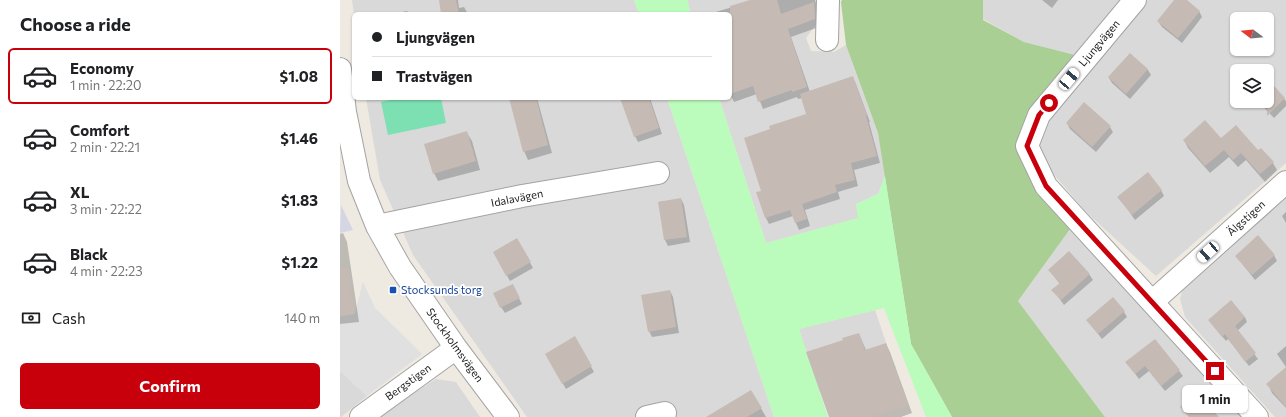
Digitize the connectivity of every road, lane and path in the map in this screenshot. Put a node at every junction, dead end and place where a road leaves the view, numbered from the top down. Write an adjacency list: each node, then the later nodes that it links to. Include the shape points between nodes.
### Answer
1 (828, 0): 3 (street)
2 (1135, 0): 8 (street, Ljungvägen, via 1039,115 1027,146 1046,186)
3 (827, 40)
4 (340, 69): 7 (street, Stockholmsvägen, via 345,112 359,181)
5 (658, 173): 7 (street, Idalavägen, via 522,196)
6 (1286, 182): 8 (street, Älgstigen)
7 (377, 226): 9 (street, Stockholmsvägen, via 400,267)
8 (1152, 302): 12 (street)
9 (456, 348): 10 (street, Bergstigen); 11 (street, Stockholmsvägen)
10 (361, 417)
11 (508, 417)
12 (1257, 417)

